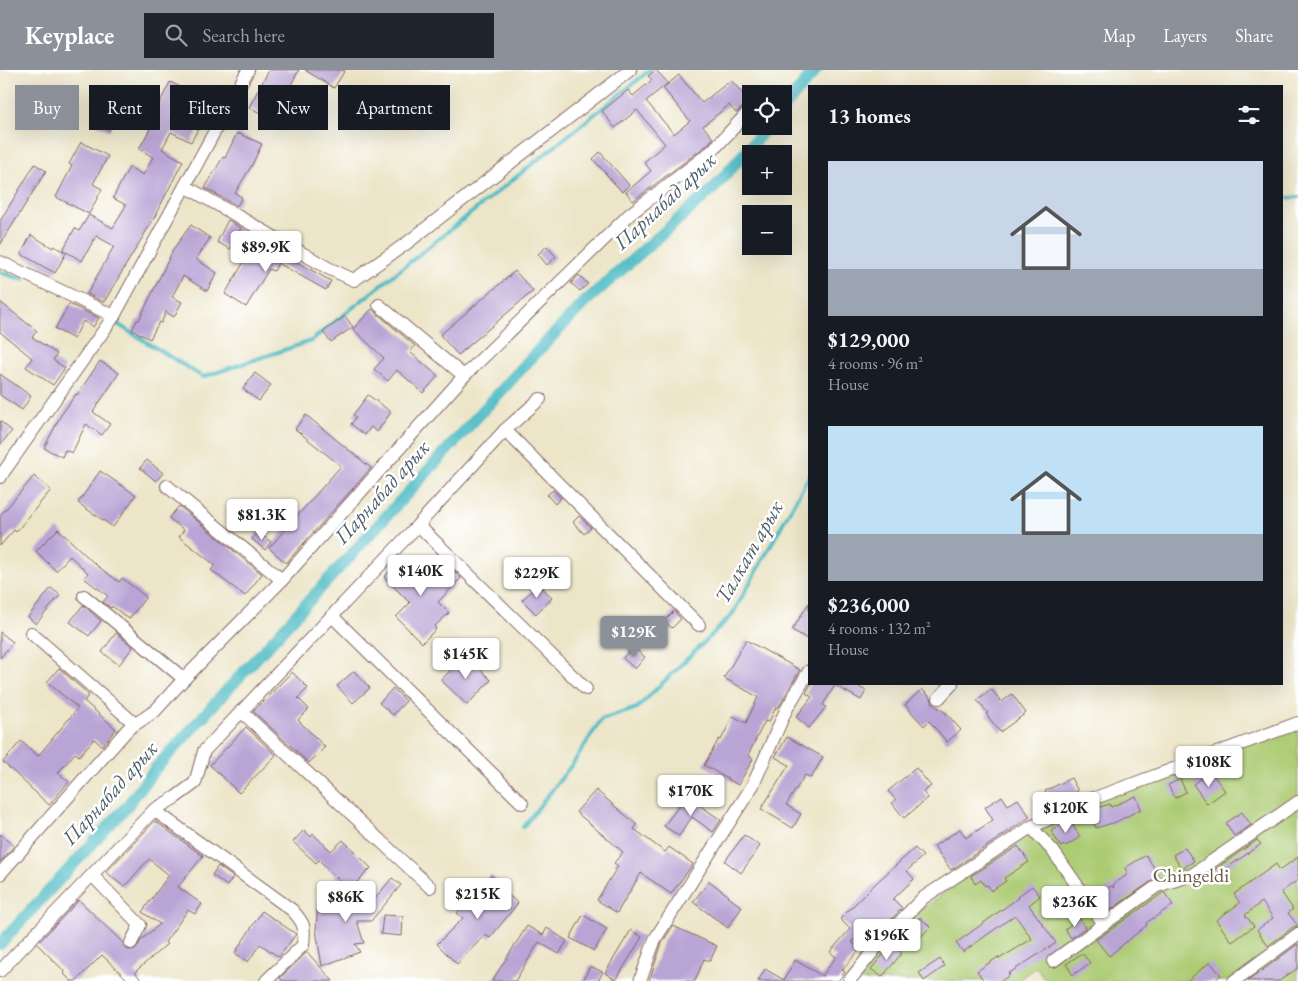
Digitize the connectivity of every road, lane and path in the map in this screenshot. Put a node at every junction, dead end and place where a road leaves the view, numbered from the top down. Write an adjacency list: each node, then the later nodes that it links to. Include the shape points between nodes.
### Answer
1 (248, 70): 4 (street)
2 (630, 70): 4 (street, via 415,237 354,280)
3 (742, 119): 8 (street, via 712,151 630,214)
4 (185, 186): 7 (street)
5 (0, 262): 7 (street)
6 (379, 305): 8 (street)
7 (114, 316): 11 (street)
8 (464, 376): 14 (street)
9 (540, 399): 10 (street)
10 (505, 430): 13 (street); 17 (street)
11 (0, 477)
12 (166, 486): 14 (street)
13 (418, 525): 16 (street); 22 (street)
14 (282, 580): 20 (street)
15 (84, 596): 20 (street)
16 (332, 616): 24 (street); 28 (street)
17 (699, 625)
18 (31, 632): 26 (street)
19 (808, 673): 40 (street, via 786,710 753,785 655,939)
20 (184, 679): 26 (street, via 155,711)
21 (951, 685): 23 (street)
22 (586, 689)
23 (939, 698)
24 (240, 711): 29 (street, via 204,751 195,783); 33 (street)
25 (1298, 723): 30 (street, via 1096,798)
26 (135, 724): 31 (street)
27 (1298, 802): 34 (street, via 1192,875 1157,886)
28 (522, 803)
29 (154, 810): 32 (street); 39 (street, via 292,910 303,922 303,945)
30 (1031, 827): 34 (street, via 1053,851); 41 (street, via 923,898)
31 (0, 874)
32 (92, 875): 36 (street, via 140,926); 38 (street)
33 (430, 887)
34 (1104, 924): 37 (street)
35 (1298, 934): 42 (street)
36 (131, 943)
37 (1052, 961)
38 (0, 971)
39 (266, 981)
40 (640, 981)
41 (849, 981)
42 (1234, 981)

